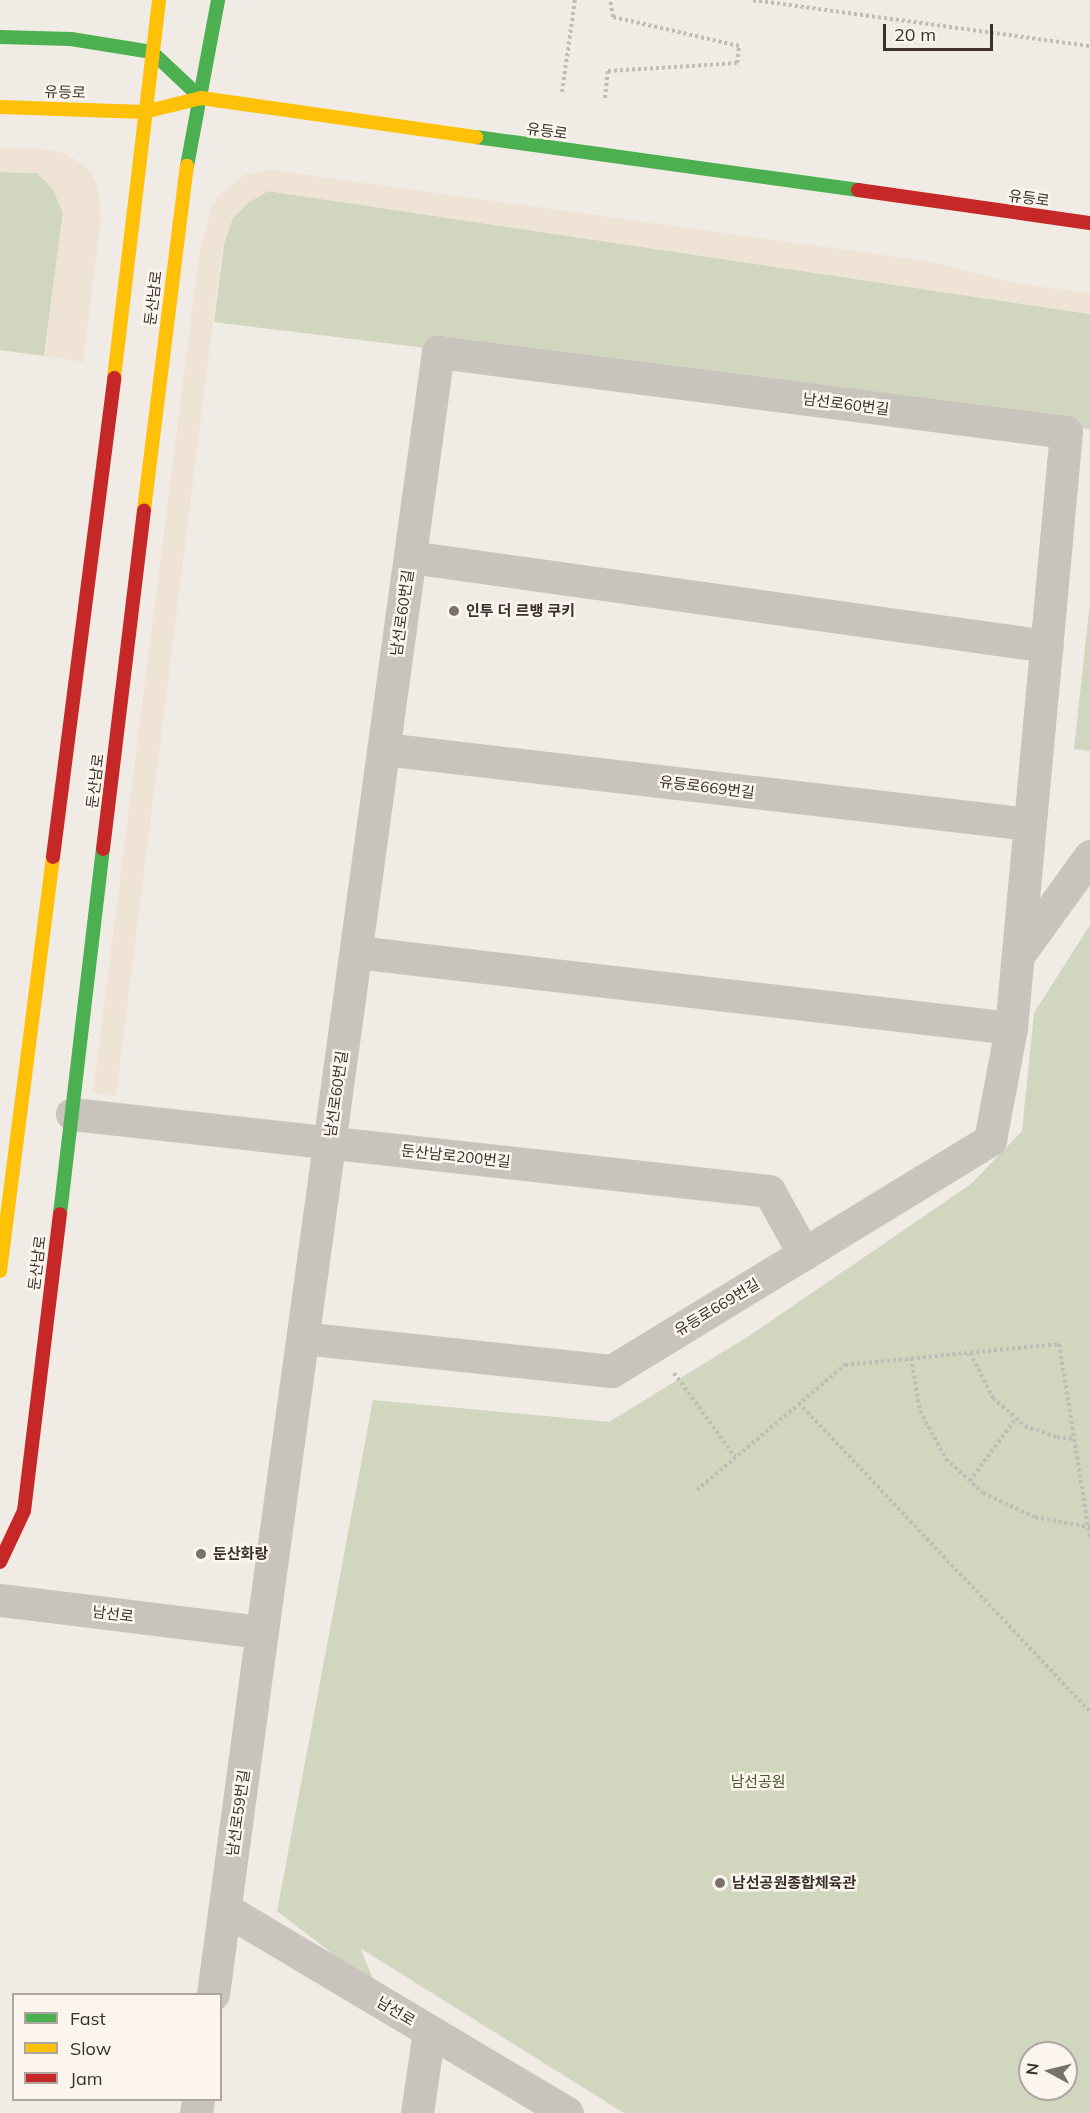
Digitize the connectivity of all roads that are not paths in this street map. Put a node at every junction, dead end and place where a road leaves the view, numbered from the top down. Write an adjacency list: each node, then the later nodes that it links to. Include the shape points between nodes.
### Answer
1 (159, 0): 4 (main road, 둔산남로)
2 (218, 0): 5 (main road, 둔산남로)
3 (0, 37): 4 (main road, via 71,39)
4 (152, 52): 5 (main road); 7 (main road, 둔산남로)
5 (201, 98): 7 (main road, 유등로); 8 (main road, 유등로); 19 (main road, 둔산남로, via 181,199)
6 (0, 107): 7 (main road, 유등로)
7 (144, 112): 18 (main road, 둔산남로, via 138,193)
8 (1090, 223)
9 (1066, 432): 10 (street, 남선로60번길, via 438,352); 11 (street, 유등로669번길)
10 (410, 557): 11 (street, 남선로60번길); 12 (street, 남선로60번길)
11 (1047, 646): 13 (street, 유등로669번길)
12 (384, 749): 13 (street, 유등로669번길); 15 (street, 남선로60번길)
13 (1030, 824): 16 (street, 유등로669번길)
14 (1090, 856): 16 (street)
15 (356, 952): 17 (street); 20 (street, 남선로60번길)
16 (1018, 955): 17 (street, 유등로669번길)
17 (1011, 1028): 21 (street, 유등로669번길, via 990,1140)
18 (10, 1102): 22 (main road, 둔산남로)
19 (72, 1114): 20 (street, 둔산남로200번길); 24 (main road, 둔산남로, via 24,1511)
20 (330, 1142): 21 (street, 둔산남로200번길, via 769,1191); 23 (street, 남선로60번길)
21 (804, 1254): 23 (street, 유등로669번길, via 611,1371)
22 (0, 1271)
23 (303, 1338): 26 (street, 남선로60번길)
24 (0, 1562)
25 (0, 1600): 26 (street, 남선로)
26 (262, 1632): 27 (street, 남선로59번길)
27 (225, 1909): 28 (street, 남선로59번길); 29 (street, 남선로)
28 (213, 1993)
29 (429, 2031): 30 (street); 31 (street, 남선로)
30 (417, 2113)
31 (567, 2113)

